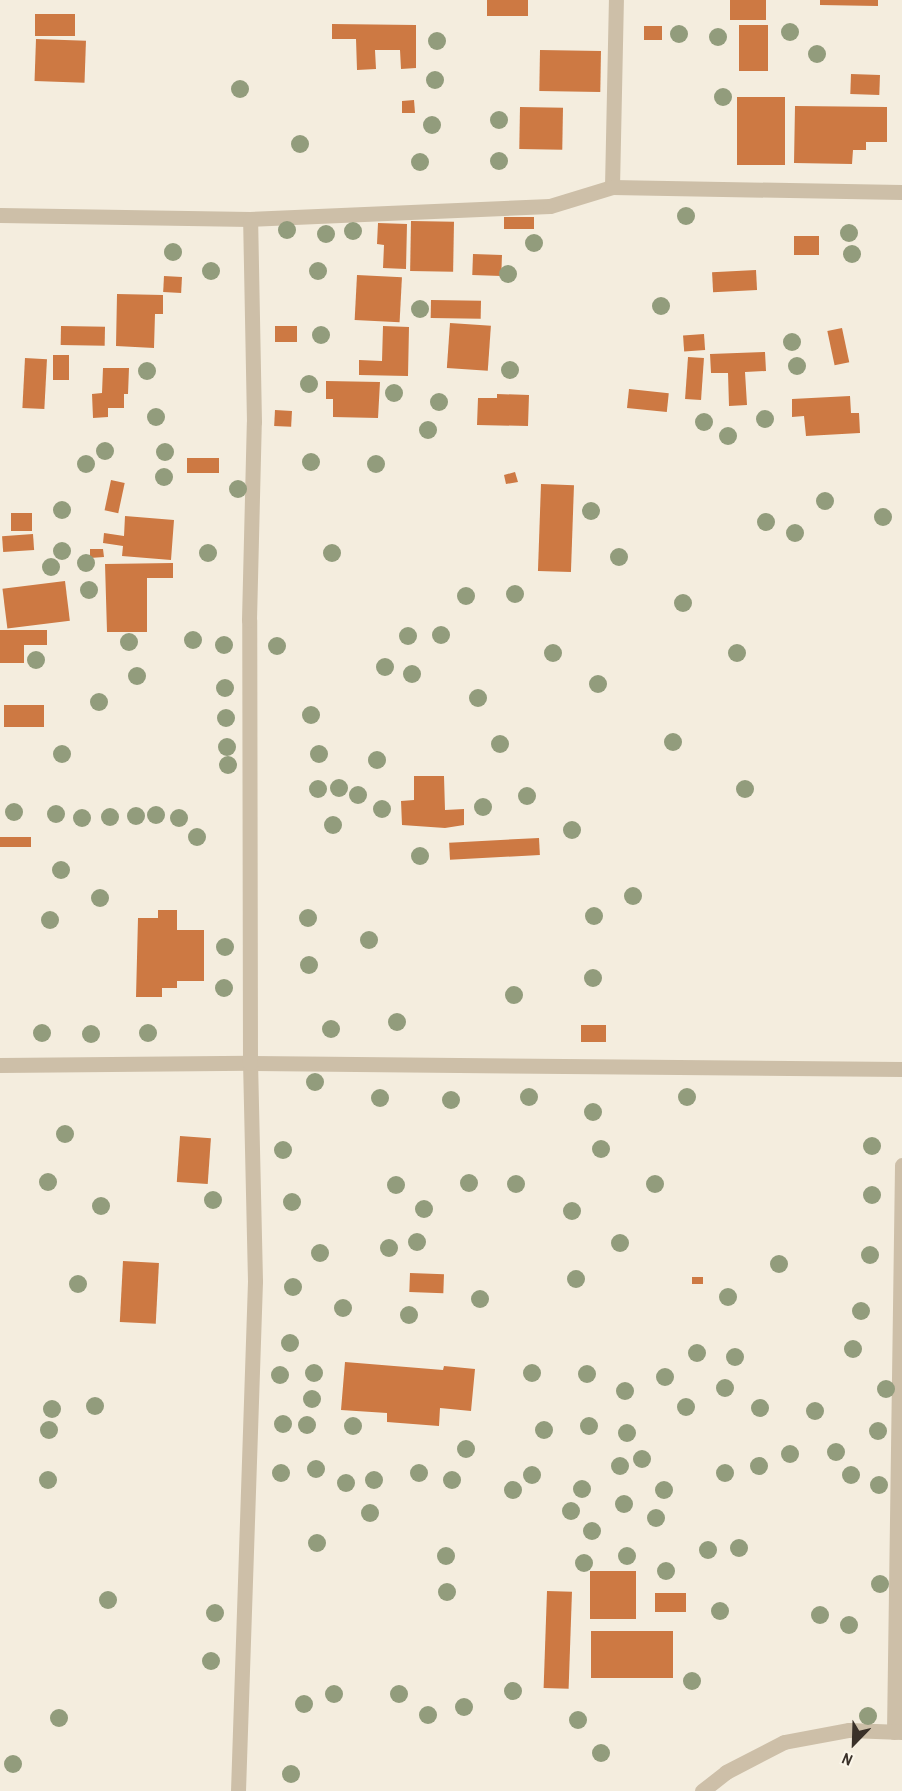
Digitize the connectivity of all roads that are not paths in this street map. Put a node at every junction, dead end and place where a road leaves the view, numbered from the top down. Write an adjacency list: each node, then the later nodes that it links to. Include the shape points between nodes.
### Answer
1 (616, 0): 2 (street)
2 (612, 187): 3 (street); 5 (street, via 550,206)
3 (902, 192)
4 (0, 215): 5 (street)
5 (250, 219): 6 (street, via 254,422 249,620)
6 (250, 1063): 7 (street); 8 (street); 11 (street, via 255,1281)
7 (0, 1065)
8 (902, 1069)
9 (902, 1165): 10 (street)
10 (898, 1732): 12 (street, via 849,1730 784,1742 726,1772)
11 (238, 1791)
12 (702, 1791)

